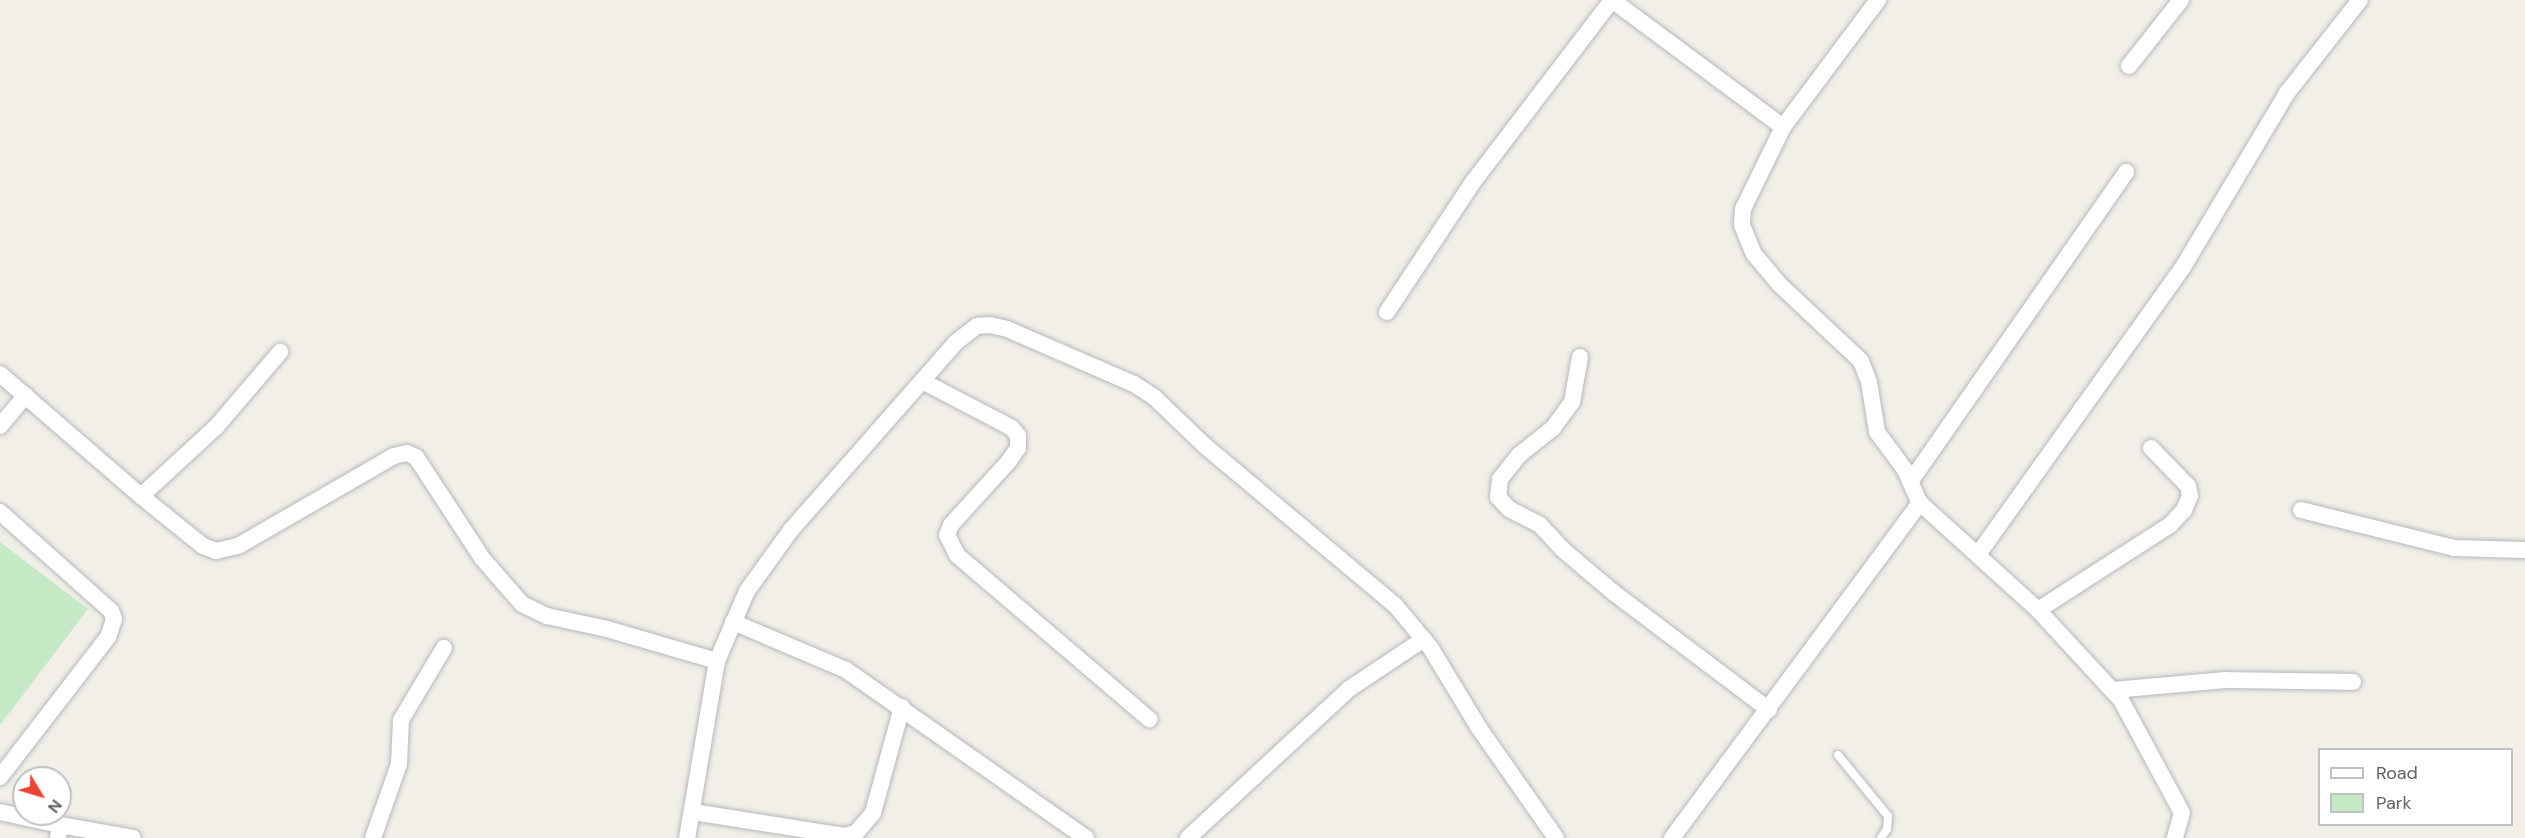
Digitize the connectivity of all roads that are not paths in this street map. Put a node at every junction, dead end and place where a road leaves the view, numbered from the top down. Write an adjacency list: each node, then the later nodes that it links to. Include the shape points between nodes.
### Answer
1 (1612, 0): 6 (street); 8 (street, via 1473,182)
2 (1878, 0): 6 (street)
3 (2181, 0): 5 (street)
4 (2360, 0): 22 (street, via 2287,93 2183,267)
5 (2129, 66)
6 (1783, 127): 16 (street, via 1743,209 1747,241 1763,268 1861,361 1869,382 1877,432)
7 (2126, 172): 16 (street)
8 (1387, 312)
9 (280, 352): 17 (street, via 216,427)
10 (1580, 357): 31 (street, via 1572,402 1553,428 1520,455 1500,479 1498,497 1509,509 1540,525 1614,593)
11 (0, 374): 13 (street)
12 (924, 382): 24 (street, via 791,530 747,591); 25 (street, via 968,332 990,325 1134,384 1395,605); 32 (street, via 1012,429 1018,436 1018,448 1009,461 951,525 947,535 957,555)
13 (26, 395): 14 (street); 17 (street)
14 (0, 426)
15 (2151, 448): 23 (street, via 2188,486 2190,496 2184,510 2170,525)
16 (1911, 482): 18 (street)
17 (141, 496): 27 (street, via 203,546 228,550 394,456 407,453 424,465 500,581 533,612)
18 (1920, 503): 22 (street); 31 (street)
19 (2301, 510): 21 (street, via 2454,548)
20 (0, 512): 34 (street, via 111,611 114,619 108,637)
21 (2525, 549)
22 (1979, 552): 23 (street)
23 (2038, 610): 29 (street)
24 (733, 622): 27 (street); 30 (street, via 846,670)
25 (1424, 639): 42 (street, via 1349,689); 43 (street, via 1494,751)
26 (444, 648): 39 (street, via 403,714 399,764)
27 (717, 661): 36 (street)
28 (2353, 682): 29 (street, via 2226,680)
29 (2114, 690): 46 (street, via 2181,813)
30 (902, 707): 36 (street, via 873,813 855,833 844,836); 41 (street)
31 (1769, 710): 44 (street)
32 (1149, 719)
33 (1838, 755): 45 (lane, via 1888,816)
34 (0, 777)
35 (0, 812): 37 (street)
36 (693, 812): 40 (street)
37 (59, 831): 38 (street)
38 (133, 838)
39 (373, 838)
40 (687, 838)
41 (1086, 838)
42 (1188, 838)
43 (1556, 838)
44 (1672, 838)
45 (1881, 838)
46 (2175, 838)

